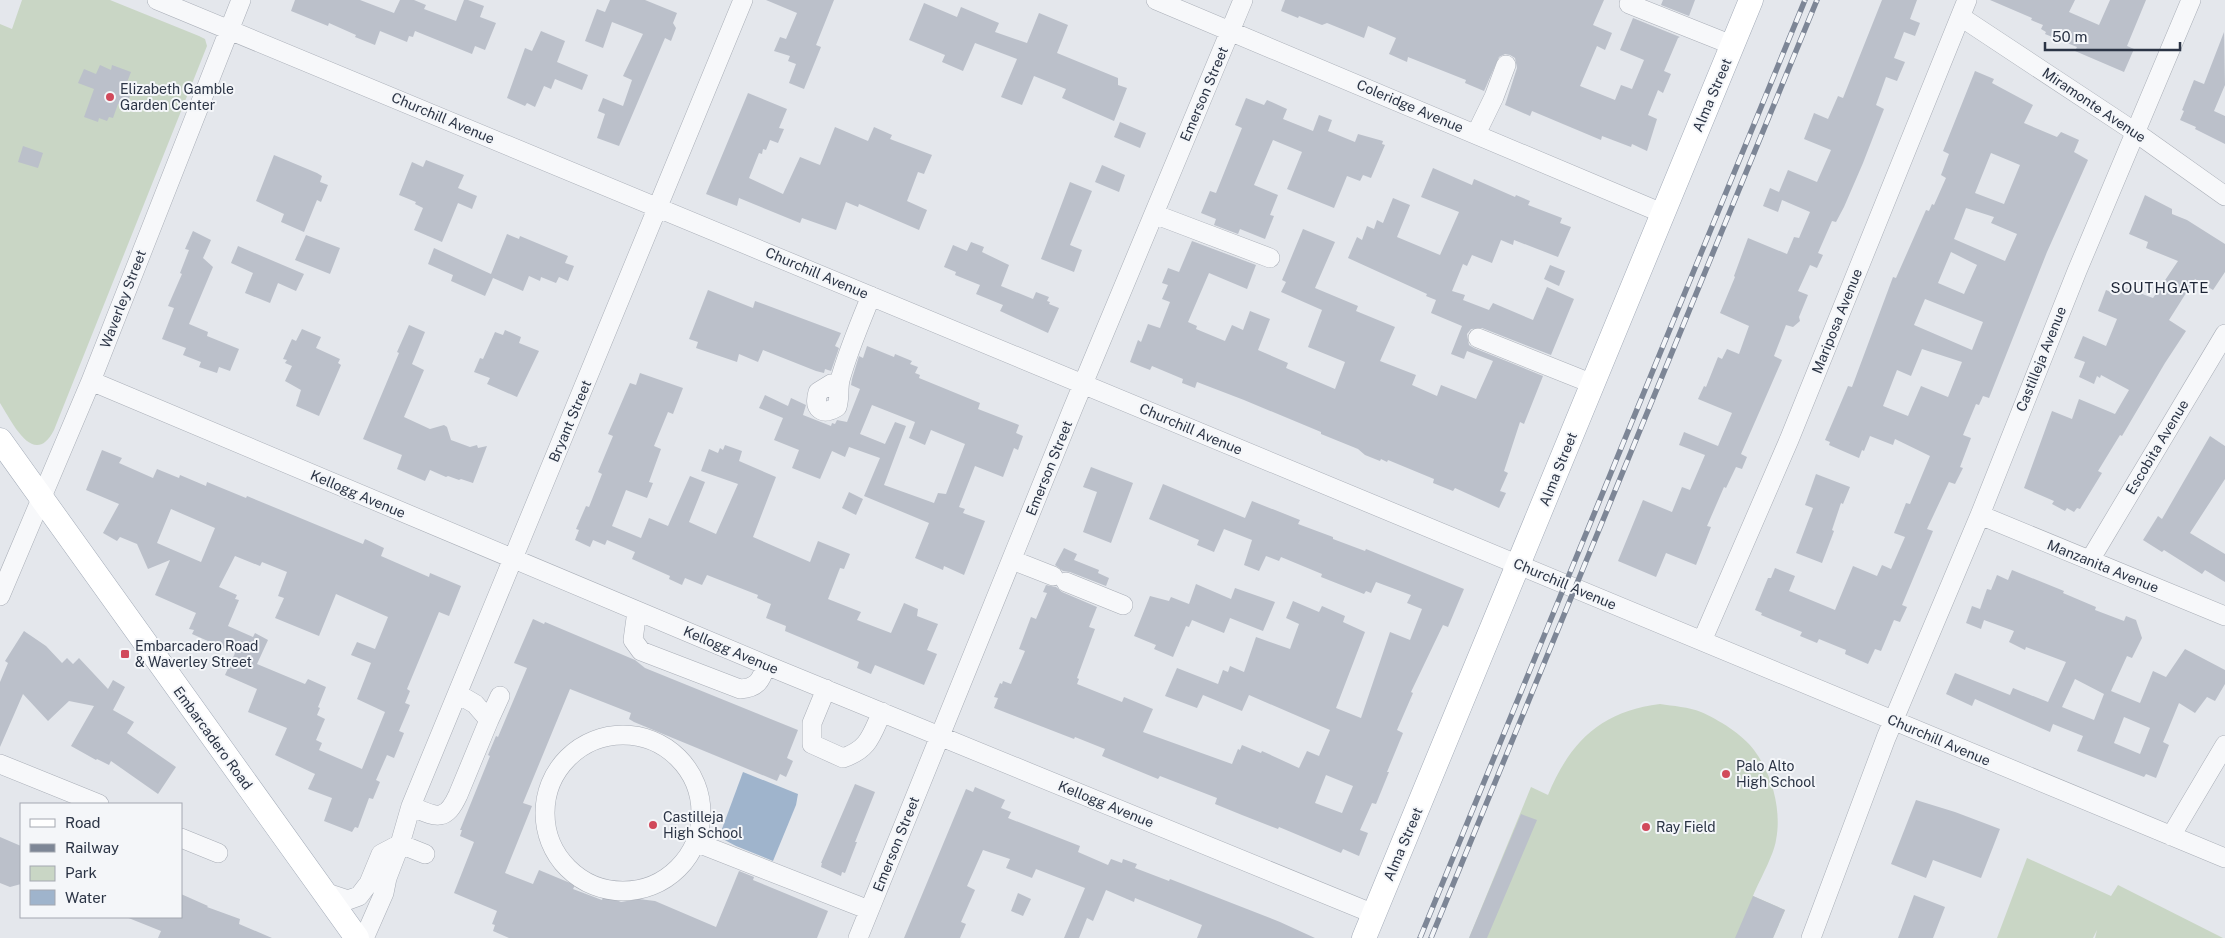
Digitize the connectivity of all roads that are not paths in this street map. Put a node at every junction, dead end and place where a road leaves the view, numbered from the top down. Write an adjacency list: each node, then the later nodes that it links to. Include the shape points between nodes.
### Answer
1 (157, 0): 10 (street, Churchill Avenue)
2 (242, 0): 10 (street, Waverley Street)
3 (743, 0): 17 (street, Bryant Street)
4 (1156, 0): 11 (street, Coleridge Avenue)
5 (1243, 0): 11 (street, Emerson Street)
6 (1751, 0): 12 (main road, Alma Street)
7 (2191, 0): 14 (street, Castilleja Avenue)
8 (1629, 4): 12 (street)
9 (1964, 9): 14 (street, Miramonte Avenue); 39 (street, Mariposa Avenue, via 1789,440)
10 (229, 29): 17 (street, Churchill Avenue); 24 (street, Waverley Street)
11 (1230, 30): 15 (street, Coleridge Avenue); 19 (street, Emerson Street)
12 (1732, 46): 18 (main road, Alma Street)
13 (1506, 65): 15 (street)
14 (2135, 132): 16 (street, Miramonte Avenue); 30 (street, Castilleja Avenue)
15 (1476, 134): 18 (street, Coleridge Avenue)
16 (2225, 196)
17 (658, 207): 21 (street, Churchill Avenue); 31 (street, Bryant Street)
18 (1662, 212): 27 (main road, Alma Street)
19 (1154, 214): 20 (street); 26 (street, Emerson Street)
20 (1270, 258)
21 (872, 296): 25 (street); 26 (street, Churchill Avenue)
22 (2225, 334): 33 (street, Escobita Avenue)
23 (1478, 338): 27 (street)
24 (91, 381): 29 (street, Waverley Street); 31 (street, Kellogg Avenue)
25 (840, 383)
26 (1083, 384): 32 (street, Emerson Street); 34 (street, Churchill Avenue)
27 (1593, 384): 34 (main road, Alma Street)
28 (0, 440): 29 (main road, Embarcadero Road)
29 (41, 498): 35 (street, Waverley Street); 59 (main road, Embarcadero Road)
30 (1980, 515): 33 (street, Manzanita Avenue); 46 (street, Castilleja Avenue)
31 (512, 558): 37 (street, Kellogg Avenue); 42 (street, Bryant Street)
32 (1012, 560): 36 (street); 47 (street, Emerson Street)
33 (2090, 560): 38 (street, Manzanita Avenue)
34 (1519, 565): 39 (street, Churchill Avenue); 61 (main road, Alma Street)
35 (0, 596)
36 (1123, 605)
37 (637, 611): 40 (street, Kellogg Avenue); 40 (street, via 633,640 641,651 740,689 757,685)
38 (2225, 616)
39 (1702, 641): 46 (street, Churchill Avenue)
40 (766, 665): 41 (street, Kellogg Avenue)
41 (826, 689): 44 (street, Kellogg Avenue); 44 (street, via 812,723 812,744 842,758 863,748)
42 (458, 694): 45 (street, via 475,704); 51 (street, Bryant Street)
43 (500, 696): 45 (street)
44 (882, 712): 47 (street, Kellogg Avenue)
45 (489, 720): 51 (street, via 452,808 437,816)
46 (1894, 720): 52 (street, Churchill Avenue); 65 (street, Castilleja Avenue)
47 (940, 736): 60 (street, Emerson Street); 61 (street, Kellogg Avenue)
48 (2225, 745): 52 (street)
49 (0, 764): 50 (street)
50 (97, 803)
51 (412, 806): 55 (street, Bryant Street)
52 (2171, 836): 58 (street, Churchill Avenue)
53 (182, 838): 56 (street)
54 (696, 842): 54 (street, via 679,867 654,885 625,891 595,886 569,870 552,844 545,815 550,785 567,759 592,742 621,735 651,740 677,757 694,782 701,812); 60 (street)
55 (400, 844): 57 (street); 59 (street, via 381,854 370,883 359,896 348,900); 62 (street, Bryant Street, via 374,917 366,934)
56 (218, 853)
57 (425, 854)
58 (2225, 858)
59 (324, 892): 62 (main road, Embarcadero Road)
60 (869, 910): 63 (street, Emerson Street)
61 (1374, 914): 64 (main road, Alma Street)
62 (357, 938)
63 (858, 938)
64 (1364, 938)
65 (1812, 938)

